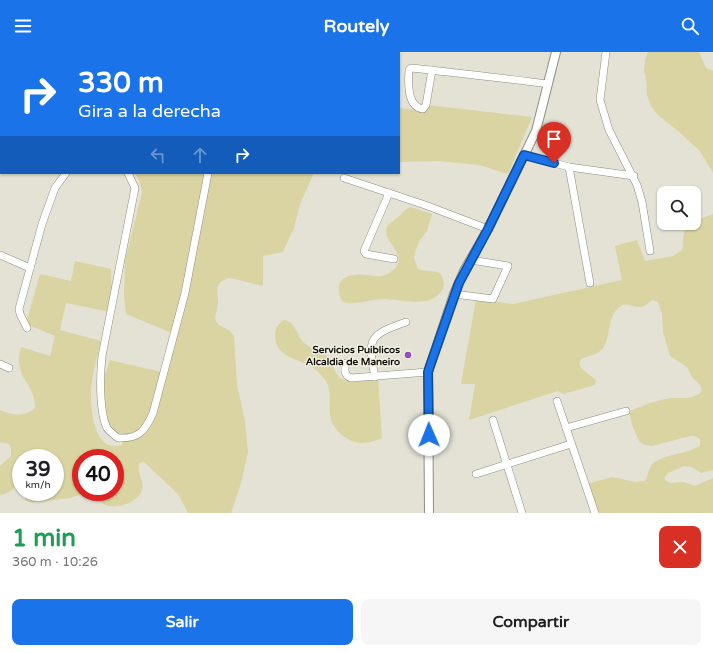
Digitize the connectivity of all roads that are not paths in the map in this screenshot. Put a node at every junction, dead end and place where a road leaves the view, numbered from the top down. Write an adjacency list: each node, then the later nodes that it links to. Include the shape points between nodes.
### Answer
1 (556, 52): 4 (street)
2 (606, 52): 10 (street, via 600,100 609,130)
3 (432, 70): 3 (street, via 426,105 423,109 418,108 412,101 409,90 409,70); 4 (street)
4 (548, 84): 5 (street, via 536,131)
5 (524, 155): 6 (street); 13 (street)
6 (569, 168): 10 (street); 19 (street)
7 (65, 174): 18 (street, via 55,188)
8 (128, 174): 9 (street, via 135,188 101,368 103,414 106,425 118,438 128,439 140,434 153,413 185,293)
9 (208, 174)
10 (634, 176): 14 (street, via 642,202)
11 (344, 178): 12 (street)
12 (389, 193): 13 (street); 16 (street, via 364,251 366,254)
13 (488, 229): 17 (street)
14 (650, 251)
15 (0, 255): 18 (street)
16 (394, 259)
17 (470, 260): 20 (street); 20 (street, via 508,266 494,298)
18 (30, 268): 22 (street, via 19,309)
19 (590, 283)
20 (454, 294): 26 (street)
21 (406, 322): 27 (street, via 383,330 371,343 370,356)
22 (28, 328)
23 (346, 363): 27 (street, via 345,372 351,378)
24 (0, 364): 25 (street)
25 (9, 368)
26 (428, 372): 27 (street); 35 (street)
27 (375, 377)
28 (557, 401): 31 (street)
29 (626, 411): 31 (street)
30 (493, 420): 33 (street)
31 (566, 428): 32 (street)
32 (571, 444): 33 (street); 37 (street)
33 (507, 464): 34 (street); 36 (street)
34 (476, 474)
35 (429, 513)
36 (522, 513)
37 (595, 513)

